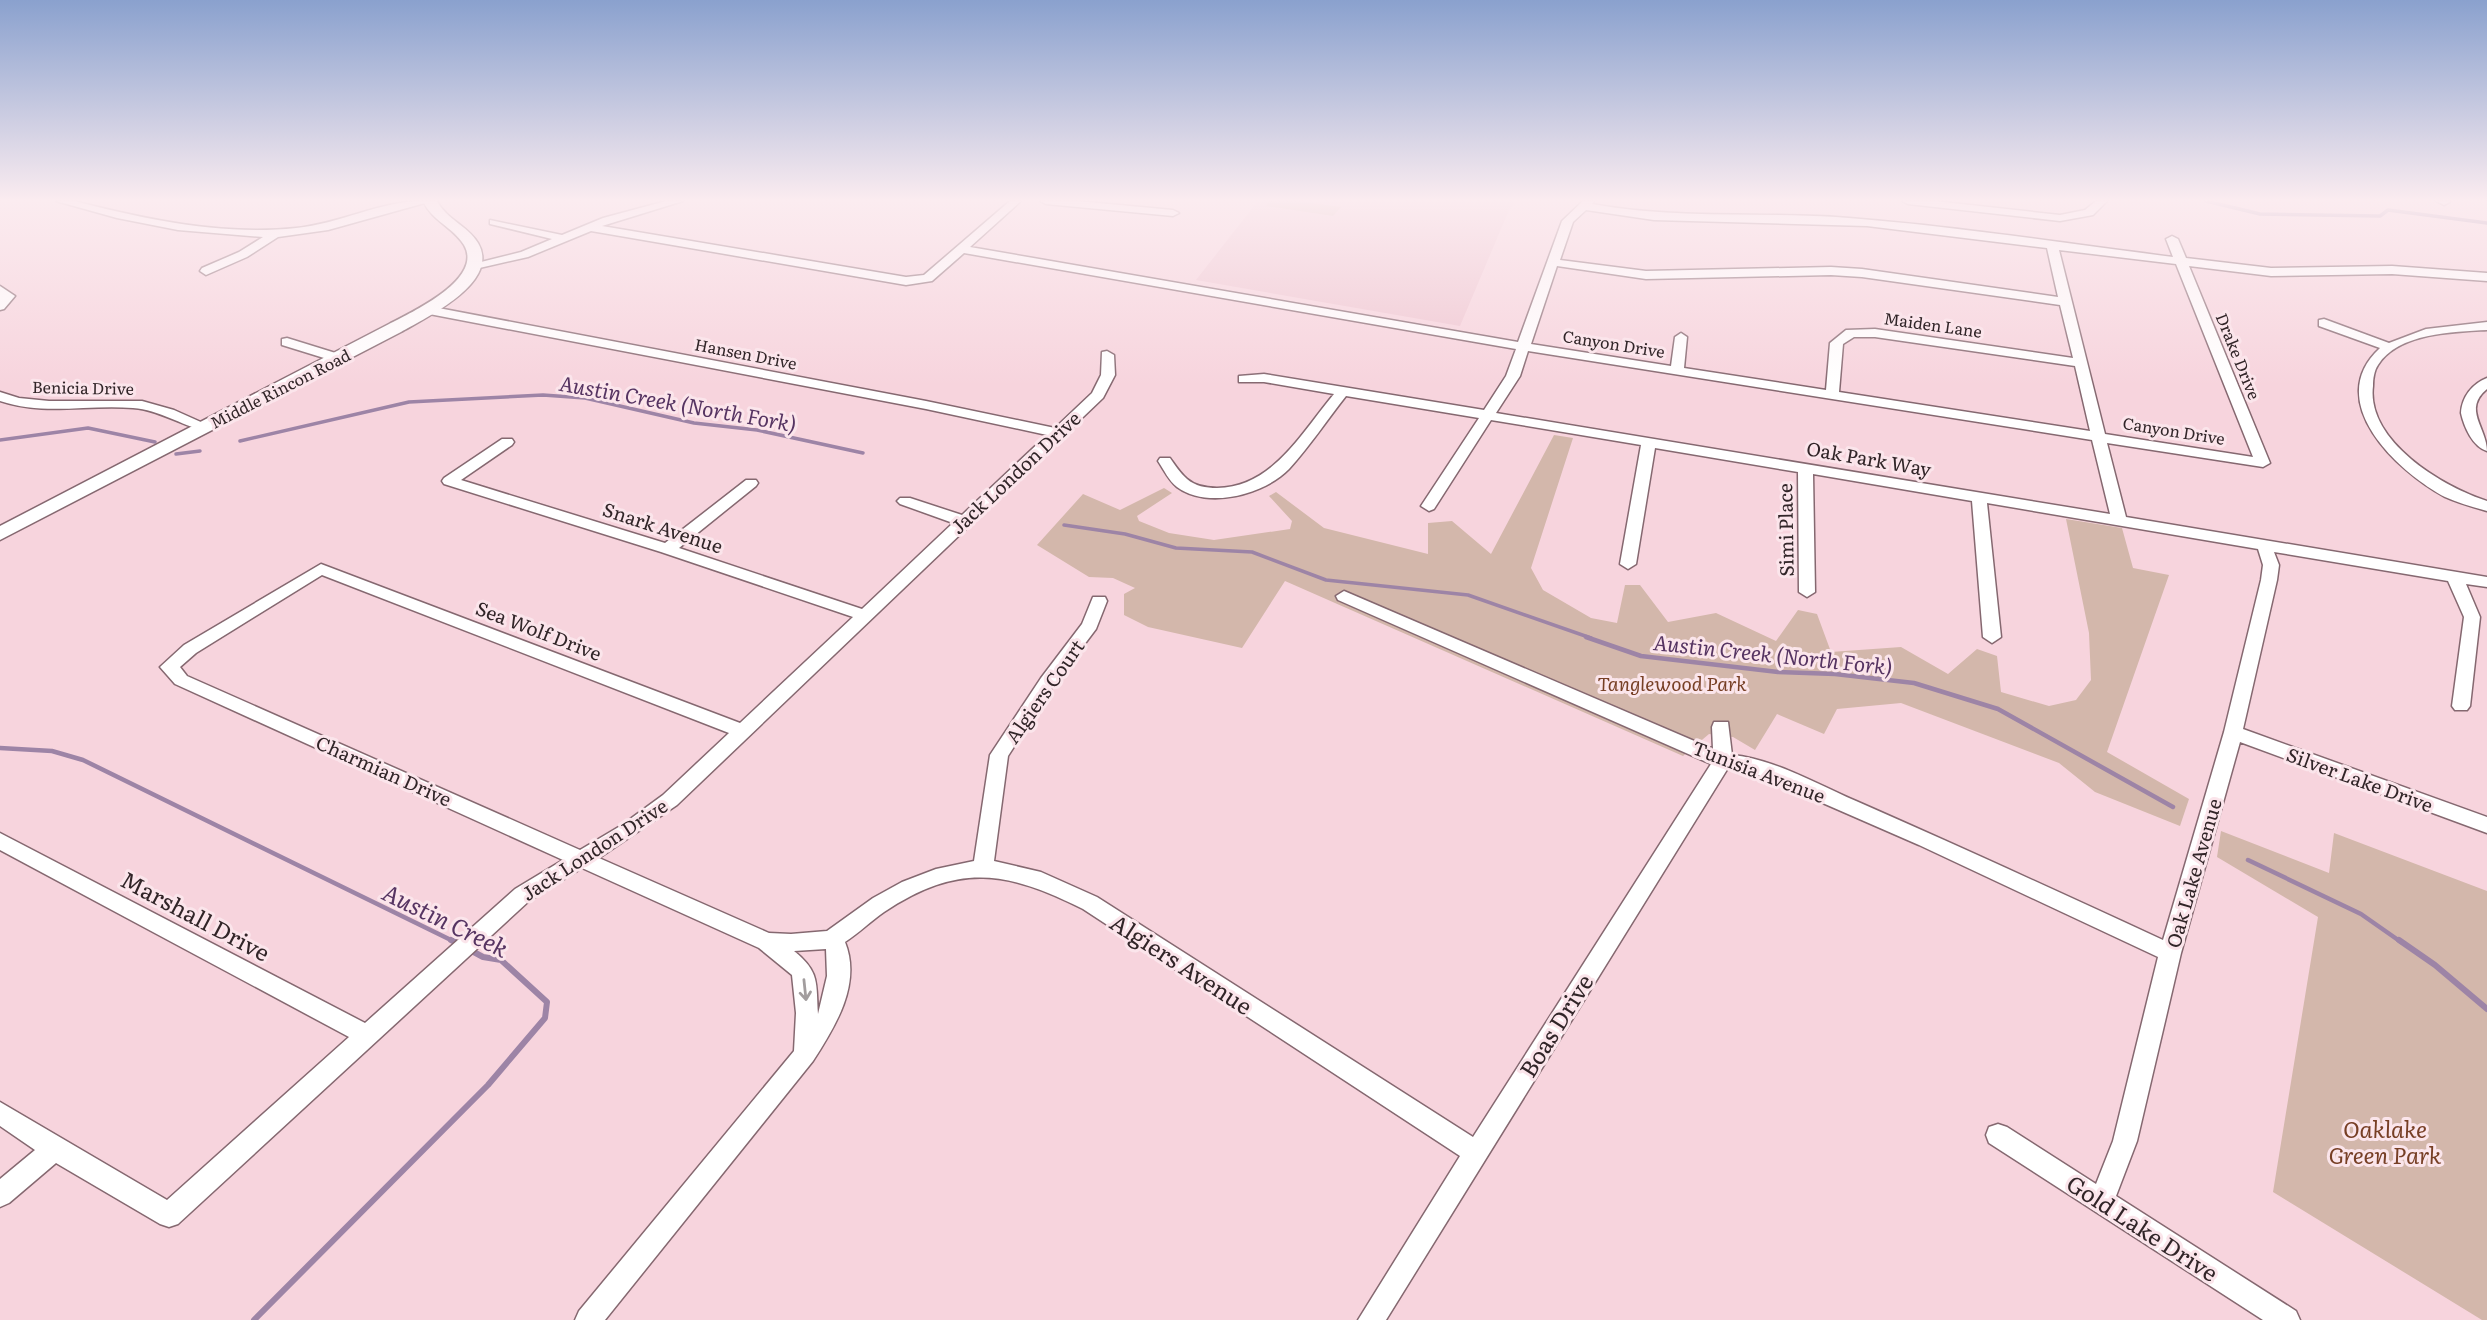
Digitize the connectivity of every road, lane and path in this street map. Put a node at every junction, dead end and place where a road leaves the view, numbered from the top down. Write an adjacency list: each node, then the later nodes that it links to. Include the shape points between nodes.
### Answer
1 (1552, 262): 22 (street)
2 (2180, 262): 41 (street, Drake Drive)
3 (227, 263): 12 (street)
4 (487, 263): 11 (street)
5 (798, 263): 6 (street, via 906,281 928,278)
6 (946, 263)
7 (1040, 263): 22 (street, Canyon Drive)
8 (1556, 263): 15 (street, via 1646,275 1862,273)
9 (2056, 263): 15 (street)
10 (2185, 263): 13 (street, via 2271,272 2392,270)
11 (475, 265): 17 (street, Middle Rincon Road, via 454,292)
12 (206, 271)
13 (2487, 277)
14 (0, 290): 16 (street, via 9,296)
15 (2065, 302): 26 (street)
16 (0, 306)
17 (428, 310): 25 (street, Middle Rincon Road); 35 (street, Hansen Drive)
18 (2324, 323): 23 (street)
19 (2487, 326): 23 (street, via 2415,337)
20 (1681, 337): 27 (street)
21 (287, 342): 25 (street)
22 (1523, 346): 27 (street, Canyon Drive); 33 (street, via 1513,376)
23 (2391, 348): 47 (street, via 2371,363 2363,390 2378,430 2431,482)
24 (1107, 355): 35 (street, Jack London Drive, via 1108,375 1098,395)
25 (337, 359): 34 (street, Middle Rincon Road)
26 (2079, 363): 32 (street, Maiden Lane, via 1851,333 1837,343); 36 (street)
27 (1677, 371): 32 (street, Canyon Drive)
28 (1244, 379): 30 (street, Oak Park Way)
29 (2487, 382): 39 (street, via 2474,391 2467,408 2472,427)
30 (1343, 391): 33 (street, Oak Park Way); 40 (street, via 1283,466 1256,486 1207,491 1186,486)
31 (0, 396): 34 (street, Benicia Drive, via 71,406 135,404)
32 (1832, 396): 36 (street, Canyon Drive)
33 (1487, 414): 37 (street, Oak Park Way); 46 (street)
34 (205, 427): 50 (street, Middle Rincon Road)
35 (1057, 433): 49 (street, Jack London Drive)
36 (2098, 437): 41 (street, Canyon Drive); 48 (street)
37 (1650, 441): 42 (street, Oak Park Way); 53 (street)
38 (507, 442): 52 (street, Snark Avenue, via 449,481)
39 (2487, 447)
40 (1165, 461)
41 (2263, 463)
42 (1805, 467): 44 (street, Oak Park Way); 57 (street, Simi Place)
43 (751, 484): 52 (street)
44 (1979, 496): 48 (street, Oak Park Way); 61 (street)
45 (905, 501): 49 (street)
46 (1429, 506)
47 (2487, 506)
48 (2119, 520): 51 (street, Oak Park Way)
49 (963, 521): 60 (street, Jack London Drive)
50 (0, 534)
51 (2264, 544): 55 (street, Oak Park Way); 65 (street, Oak Lake Avenue, via 2271,565 2269,580)
52 (667, 549): 60 (street, Snark Avenue)
53 (1628, 564)
54 (321, 569): 64 (street, Sea Wolf Drive); 69 (street, Charmian Drive, via 190,649 169,667 181,680)
55 (2455, 577): 56 (street, Oak Park Way); 62 (street, via 2472,617)
56 (2487, 582)
57 (1807, 592)
58 (1344, 596): 66 (street, Tunisia Avenue)
59 (1100, 601): 70 (street, Algiers Court, via 1090,625 999,755)
60 (863, 615): 64 (street, Jack London Drive)
61 (1992, 637)
62 (2461, 706)
63 (1721, 727): 66 (street)
64 (742, 731): 69 (street, Jack London Drive, via 670,800)
65 (2233, 732): 67 (street, Silver Lake Drive); 73 (street, Oak Lake Avenue)
66 (1723, 761): 73 (street, Tunisia Avenue, via 1746,763 1782,777); 79 (street, Boas Drive)
67 (2487, 825)
68 (0, 841): 74 (street, Marshall Drive)
69 (583, 858): 72 (street, Charmian Drive); 74 (street, Jack London Drive, via 522,895)
70 (983, 867): 71 (street, Algiers Avenue, via 960,868 895,895); 79 (street, Algiers Avenue, via 1029,875 1090,904)
71 (832, 938): 72 (street, Charmian Drive); 75 (street, via 838,947 837,978 829,1014)
72 (767, 942): 75 (street, Charmian Drive, one-way to 75, via 803,971)
73 (2170, 953): 81 (street, Oak Lake Avenue, via 2125,1141)
74 (367, 1035): 78 (street, Jack London Drive, via 169,1215)
75 (805, 1054): 82 (street)
76 (0, 1113): 78 (street)
77 (1998, 1135): 81 (street, Gold Lake Drive)
78 (54, 1149): 80 (street)
79 (1475, 1152): 83 (street, Boas Drive)
80 (0, 1195)
81 (2102, 1201): 84 (street, Gold Lake Drive)
82 (588, 1320)
83 (1371, 1320)
84 (2287, 1320)

